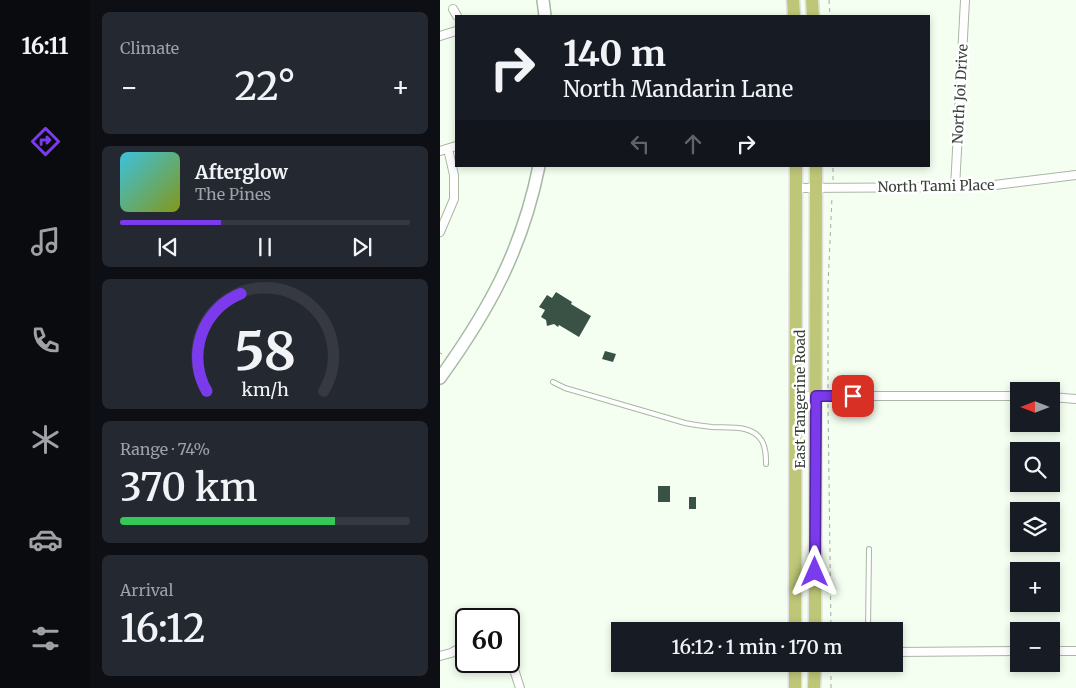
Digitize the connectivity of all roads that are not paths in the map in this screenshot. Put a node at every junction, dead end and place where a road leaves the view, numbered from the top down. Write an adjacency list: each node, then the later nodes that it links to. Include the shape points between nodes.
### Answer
1 (543, 0): 5 (street)
2 (793, 0): 6 (main road)
3 (812, 0): 7 (main road)
4 (965, 0): 18 (street, North Joi Drive)
5 (545, 15)
6 (794, 15)
7 (813, 15)
8 (455, 31): 9 (street)
9 (440, 36)
10 (452, 147): 11 (street); 19 (street, via 454,199)
11 (440, 151)
12 (540, 167): 20 (street, via 519,237 497,288 474,329)
13 (796, 167): 16 (main road, East Tangerine Road)
14 (816, 167): 17 (main road, East Tangerine Road)
15 (1076, 175): 18 (street, North Tami Place)
16 (796, 188): 17 (street, North Tami Place); 22 (main road, East Tangerine Road)
17 (816, 188): 18 (street, North Tami Place); 23 (main road, East Tangerine Road)
18 (954, 188)
19 (440, 232)
20 (440, 378)
21 (553, 382): 27 (lane, via 685,423 751,431 764,445)
22 (796, 396): 23 (street); 29 (main road, East Tangerine Road)
23 (816, 396): 24 (street); 30 (main road, East Tangerine Road)
24 (1010, 396)
25 (1060, 398): 26 (street)
26 (1076, 399)
27 (766, 464)
28 (869, 550): 31 (lane)
29 (795, 622)
30 (815, 622)
31 (868, 622)
32 (455, 651): 37 (street)
33 (1010, 651): 36 (street)
34 (1060, 651): 35 (street)
35 (1076, 651)
36 (903, 652)
37 (440, 656)
38 (795, 672): 42 (main road)
39 (814, 672): 43 (main road)
40 (515, 673): 41 (street)
41 (520, 688)
42 (795, 688)
43 (814, 688)

